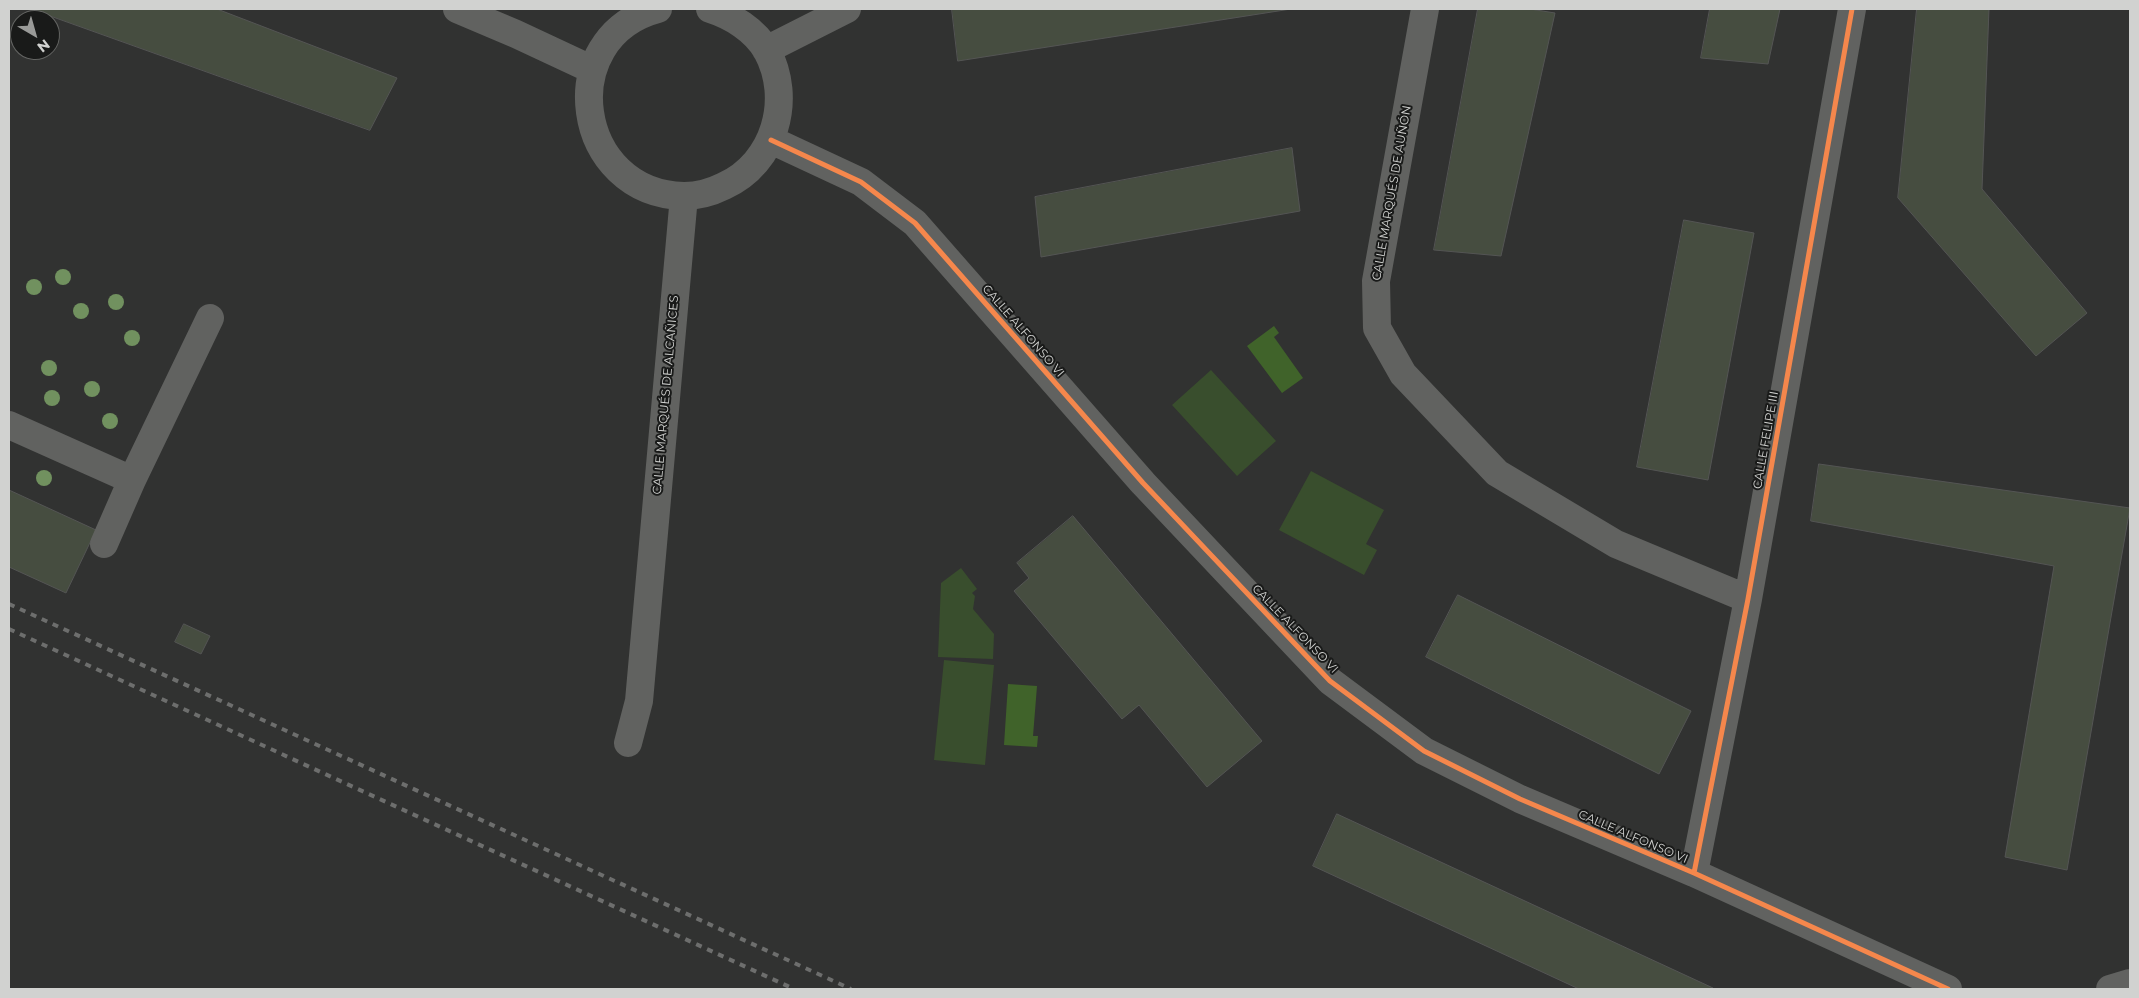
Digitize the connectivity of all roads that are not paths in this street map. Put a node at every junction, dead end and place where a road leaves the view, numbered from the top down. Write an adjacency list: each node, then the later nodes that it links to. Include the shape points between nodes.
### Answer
1 (457, 9): 8 (street)
2 (658, 9): 8 (street, via 623,25 605,45)
3 (710, 9): 7 (street, via 726,14 749,29)
4 (847, 9): 7 (street)
5 (1425, 9): 15 (street, CALLE MARQUÉS DE AUÑÓN, via 1376,281 1377,328 1402,374 1497,473 1616,544)
6 (1852, 9): 15 (street, CALLE FELIPE III)
7 (766, 50): 9 (street, via 778,79 779,110)
8 (593, 70): 10 (street, via 588,100 592,129 606,156 627,177 654,191)
9 (771, 140): 10 (street, via 756,163 736,181 711,192); 17 (street, CALLE ALFONSO VI, via 862,182 915,223 1144,483 1330,681 1424,751 1520,799)
10 (684, 196): 16 (street, CALLE MARQUÉS DE ALCAÑICES, via 639,701)
11 (210, 318): 13 (street)
12 (9, 425): 13 (street)
13 (132, 480): 14 (street)
14 (104, 544)
15 (1748, 599): 17 (street, CALLE FELIPE III)
16 (628, 743)
17 (1694, 874): 19 (street, CALLE ALFONSO VI)
18 (2130, 983): 20 (street)
19 (1948, 989)
20 (2110, 989)

